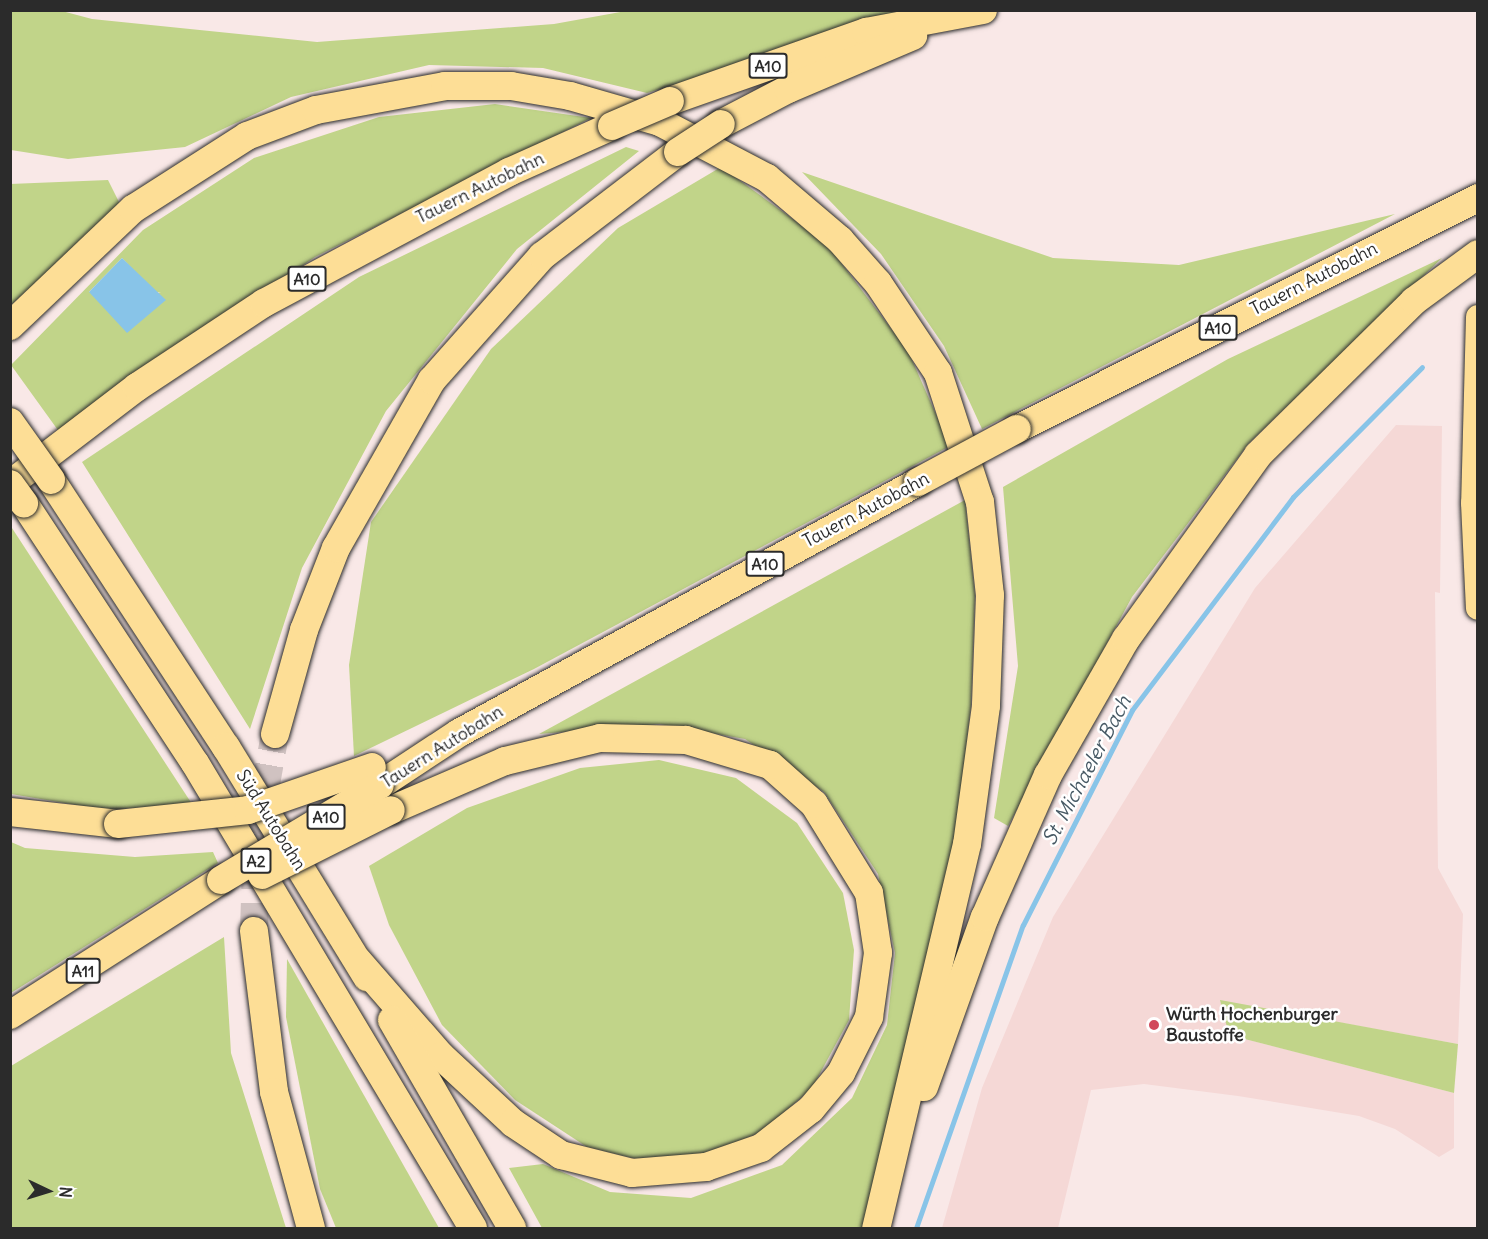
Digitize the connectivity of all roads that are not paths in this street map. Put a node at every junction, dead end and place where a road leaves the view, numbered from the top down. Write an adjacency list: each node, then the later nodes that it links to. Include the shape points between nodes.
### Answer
1 (983, 10): 2 (highway, Tauern Autobahn / A10)
2 (954, 20): 8 (highway, Tauern Autobahn / A10, bridge, via 866,32 670,101 498,177 264,303 137,387); 10 (highway, bridge, via 788,89 721,124 542,256 432,380 336,548 304,630)
3 (1478, 198): 11 (highway, Tauern Autobahn / A10, bridge, via 918,482 459,733)
4 (1478, 254): 22 (highway, via 1414,301 1258,455 1125,639 1048,775 985,917 926,1078)
5 (1478, 317): 9 (main road, via 1473,503)
6 (10, 326): 21 (highway, via 133,209 247,136 316,110 445,86 512,86 570,96 660,122 767,178 840,240 878,283 938,373 980,502 990,595 986,706 967,844)
7 (10, 422): 8 (highway, Süd Autobahn / A2, bridge)
8 (24, 484): 16 (highway, Süd Autobahn / A2); 19 (highway, Süd Autobahn / A2, via 214,793)
9 (1478, 608)
10 (275, 734)
11 (381, 787): 12 (highway, bridge, via 249,810 118,824); 13 (highway, Tauern Autobahn / A10, bridge); 14 (highway, bridge); 16 (highway, via 600,738 686,740 770,765 814,804 869,893 878,953 869,1017 841,1073 812,1109 761,1148 706,1167 632,1173 561,1155 513,1123 441,1056)
12 (10, 812)
13 (271, 850): 14 (highway, A11, bridge)
14 (155, 926): 17 (highway, A11)
15 (254, 931): 18 (highway, via 274,1092)
16 (358, 961): 20 (highway, Süd Autobahn / A2)
17 (10, 1015)
18 (311, 1228)
19 (473, 1228)
20 (512, 1228)
21 (876, 1228)
22 (881, 1228)

